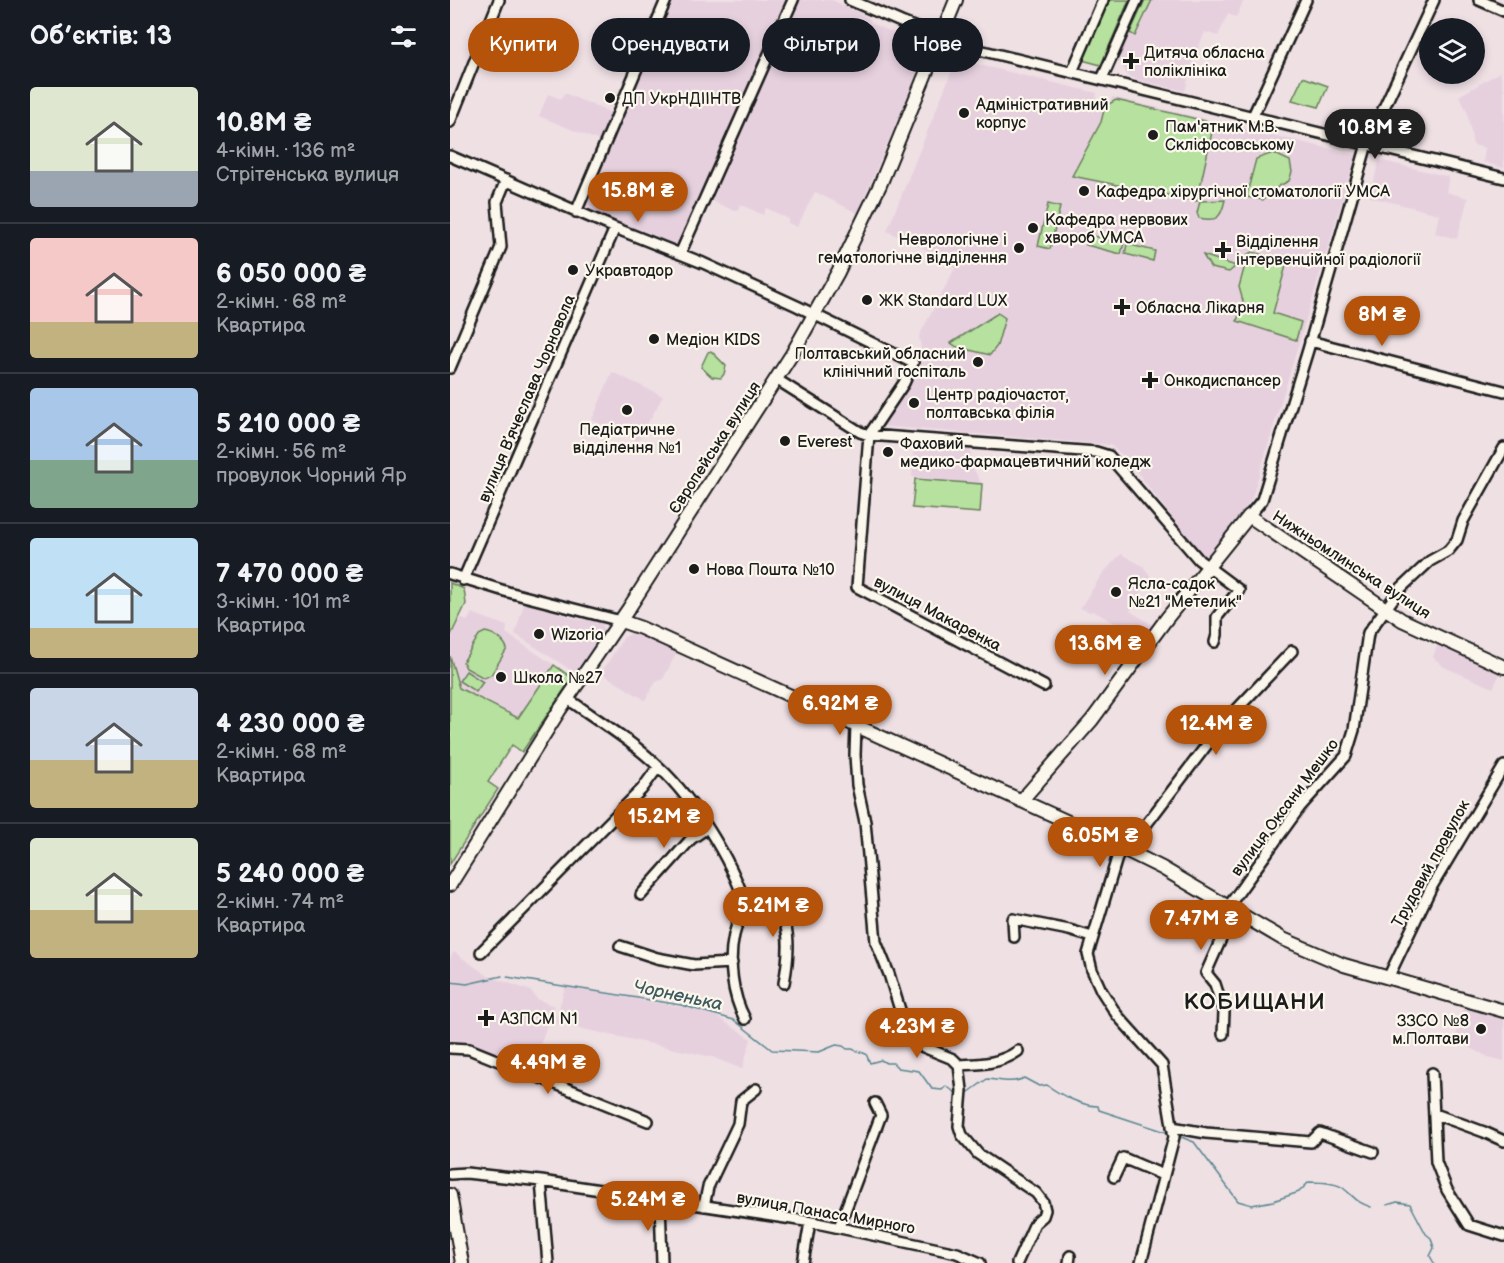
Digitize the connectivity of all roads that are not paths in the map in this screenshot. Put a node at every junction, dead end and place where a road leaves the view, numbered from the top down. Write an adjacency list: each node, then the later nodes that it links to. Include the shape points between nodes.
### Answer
1 (500, 0): 19 (street)
2 (666, 0): 24 (street)
3 (793, 0): 26 (street)
4 (850, 0): 12 (street)
5 (956, 0): 13 (main road, Європейська вулиця)
6 (1102, 0): 16 (street)
7 (1137, 0): 17 (street)
8 (1306, 0): 18 (street)
9 (1434, 0): 20 (street)
10 (1479, 0): 11 (street)
11 (1504, 11)
12 (893, 18)
13 (949, 18)
14 (983, 51): 16 (street)
15 (927, 72): 27 (main road, Європейська вулиця, via 880,185)
16 (1072, 72): 17 (street)
17 (1102, 79): 18 (street)
18 (1253, 116): 20 (street)
19 (450, 122)
20 (1367, 144): 22 (street); 28 (street)
21 (450, 156): 23 (street)
22 (1504, 178)
23 (506, 180): 24 (street); 29 (street, via 497,202 501,247)
24 (576, 212): 25 (street)
25 (615, 228): 26 (street); 37 (street, вулиця Вʼячеслава Чорновола)
26 (680, 254): 27 (street)
27 (814, 314): 30 (main road, Європейська вулиця); 32 (street, via 913,363)
28 (1310, 341): 31 (street); 34 (street, via 1262,500)
29 (450, 368)
30 (777, 379): 32 (street); 39 (main road, Європейська вулиця)
31 (1504, 391)
32 (869, 435): 35 (street, via 1103,453); 43 (street, вулиця Макаренка, via 857,587)
33 (1504, 448): 38 (street, вулиця Оксани Мешко, via 1463,521 1457,540 1448,551 1415,573)
34 (1249, 516): 35 (main road); 38 (main road, Нижньомлинська вулиця)
35 (1208, 567): 40 (street, via 1239,590 1217,617); 48 (main road, via 1092,720)
36 (450, 574): 37 (street)
37 (463, 579): 39 (street)
38 (1386, 608): 42 (main road, Нижньомлинська вулиця, via 1426,633); 54 (street, вулиця Оксани Мешко, via 1368,633 1354,730 1346,756 1300,807)
39 (621, 621): 44 (main road, Європейська вулиця); 45 (main road)
40 (1215, 642)
41 (1292, 651): 50 (street, via 1222,725)
42 (1504, 667)
43 (1044, 686)
44 (567, 699): 46 (street); 51 (main road, Європейська вулиця)
45 (856, 726): 48 (main road); 67 (street, via 857,785 865,822 876,942 908,1036)
46 (658, 766): 49 (street); 58 (street, via 642,789)
47 (1504, 766): 60 (street, Трудовий провулок, via 1431,888)
48 (1021, 801): 50 (main road)
49 (707, 828): 52 (street, via 691,839); 53 (street)
50 (1123, 849): 54 (main road); 56 (street)
51 (450, 885)
52 (641, 894)
53 (745, 903): 59 (street, via 734,935); 61 (street, via 777,913 784,921 789,949)
54 (1231, 909): 60 (main road, via 1283,939 1344,965); 64 (street, вулиця Оксани Мешко, via 1206,974 1215,984 1224,1012)
55 (1014, 937): 56 (street, via 1013,919)
56 (1092, 937): 73 (street, via 1088,954 1101,990 1117,1015 1162,1065)
57 (620, 946): 59 (street, via 694,965)
58 (481, 952)
59 (732, 963): 63 (street, via 738,1007)
60 (1388, 978): 62 (main road)
61 (784, 983)
62 (1504, 1011)
63 (745, 1019)
64 (1223, 1034)
65 (450, 1048): 72 (street, via 469,1049)
66 (1018, 1051): 67 (street, via 1009,1058 989,1063)
67 (959, 1065): 93 (street, via 962,1135 978,1154 1036,1193 1043,1202 1043,1216 1035,1222)
68 (1432, 1073): 71 (street)
69 (756, 1089): 82 (street, via 741,1101 738,1124 708,1187)
70 (875, 1103): 84 (street, via 881,1114)
71 (1435, 1114): 74 (street); 85 (street, via 1436,1162 1465,1221)
72 (648, 1121)
73 (1172, 1127): 75 (street, via 1311,1143 1320,1133); 77 (street, via 1174,1137)
74 (1504, 1142)
75 (1373, 1152)
76 (450, 1174): 79 (street, вулиця Панаса Мирного)
77 (1163, 1174): 78 (street, via 1123,1158); 94 (street)
78 (1114, 1177)
79 (541, 1181): 81 (street, вулиця Панаса Мирного); 88 (street)
80 (450, 1196): 87 (main road)
81 (660, 1201): 82 (street, вулиця Панаса Мирного); 89 (street)
82 (704, 1206): 83 (street, вулиця Панаса Мирного)
83 (810, 1222): 84 (street, вулиця Панаса Мирного); 90 (street)
84 (839, 1227): 86 (street, вулиця Панаса Мирного)
85 (1504, 1236)
86 (957, 1253): 91 (street); 92 (street, вулиця Панаса Мирного)
87 (462, 1263)
88 (548, 1263)
89 (662, 1263)
90 (803, 1263)
91 (954, 1263)
92 (980, 1263)
93 (1017, 1263)
94 (1141, 1263)

